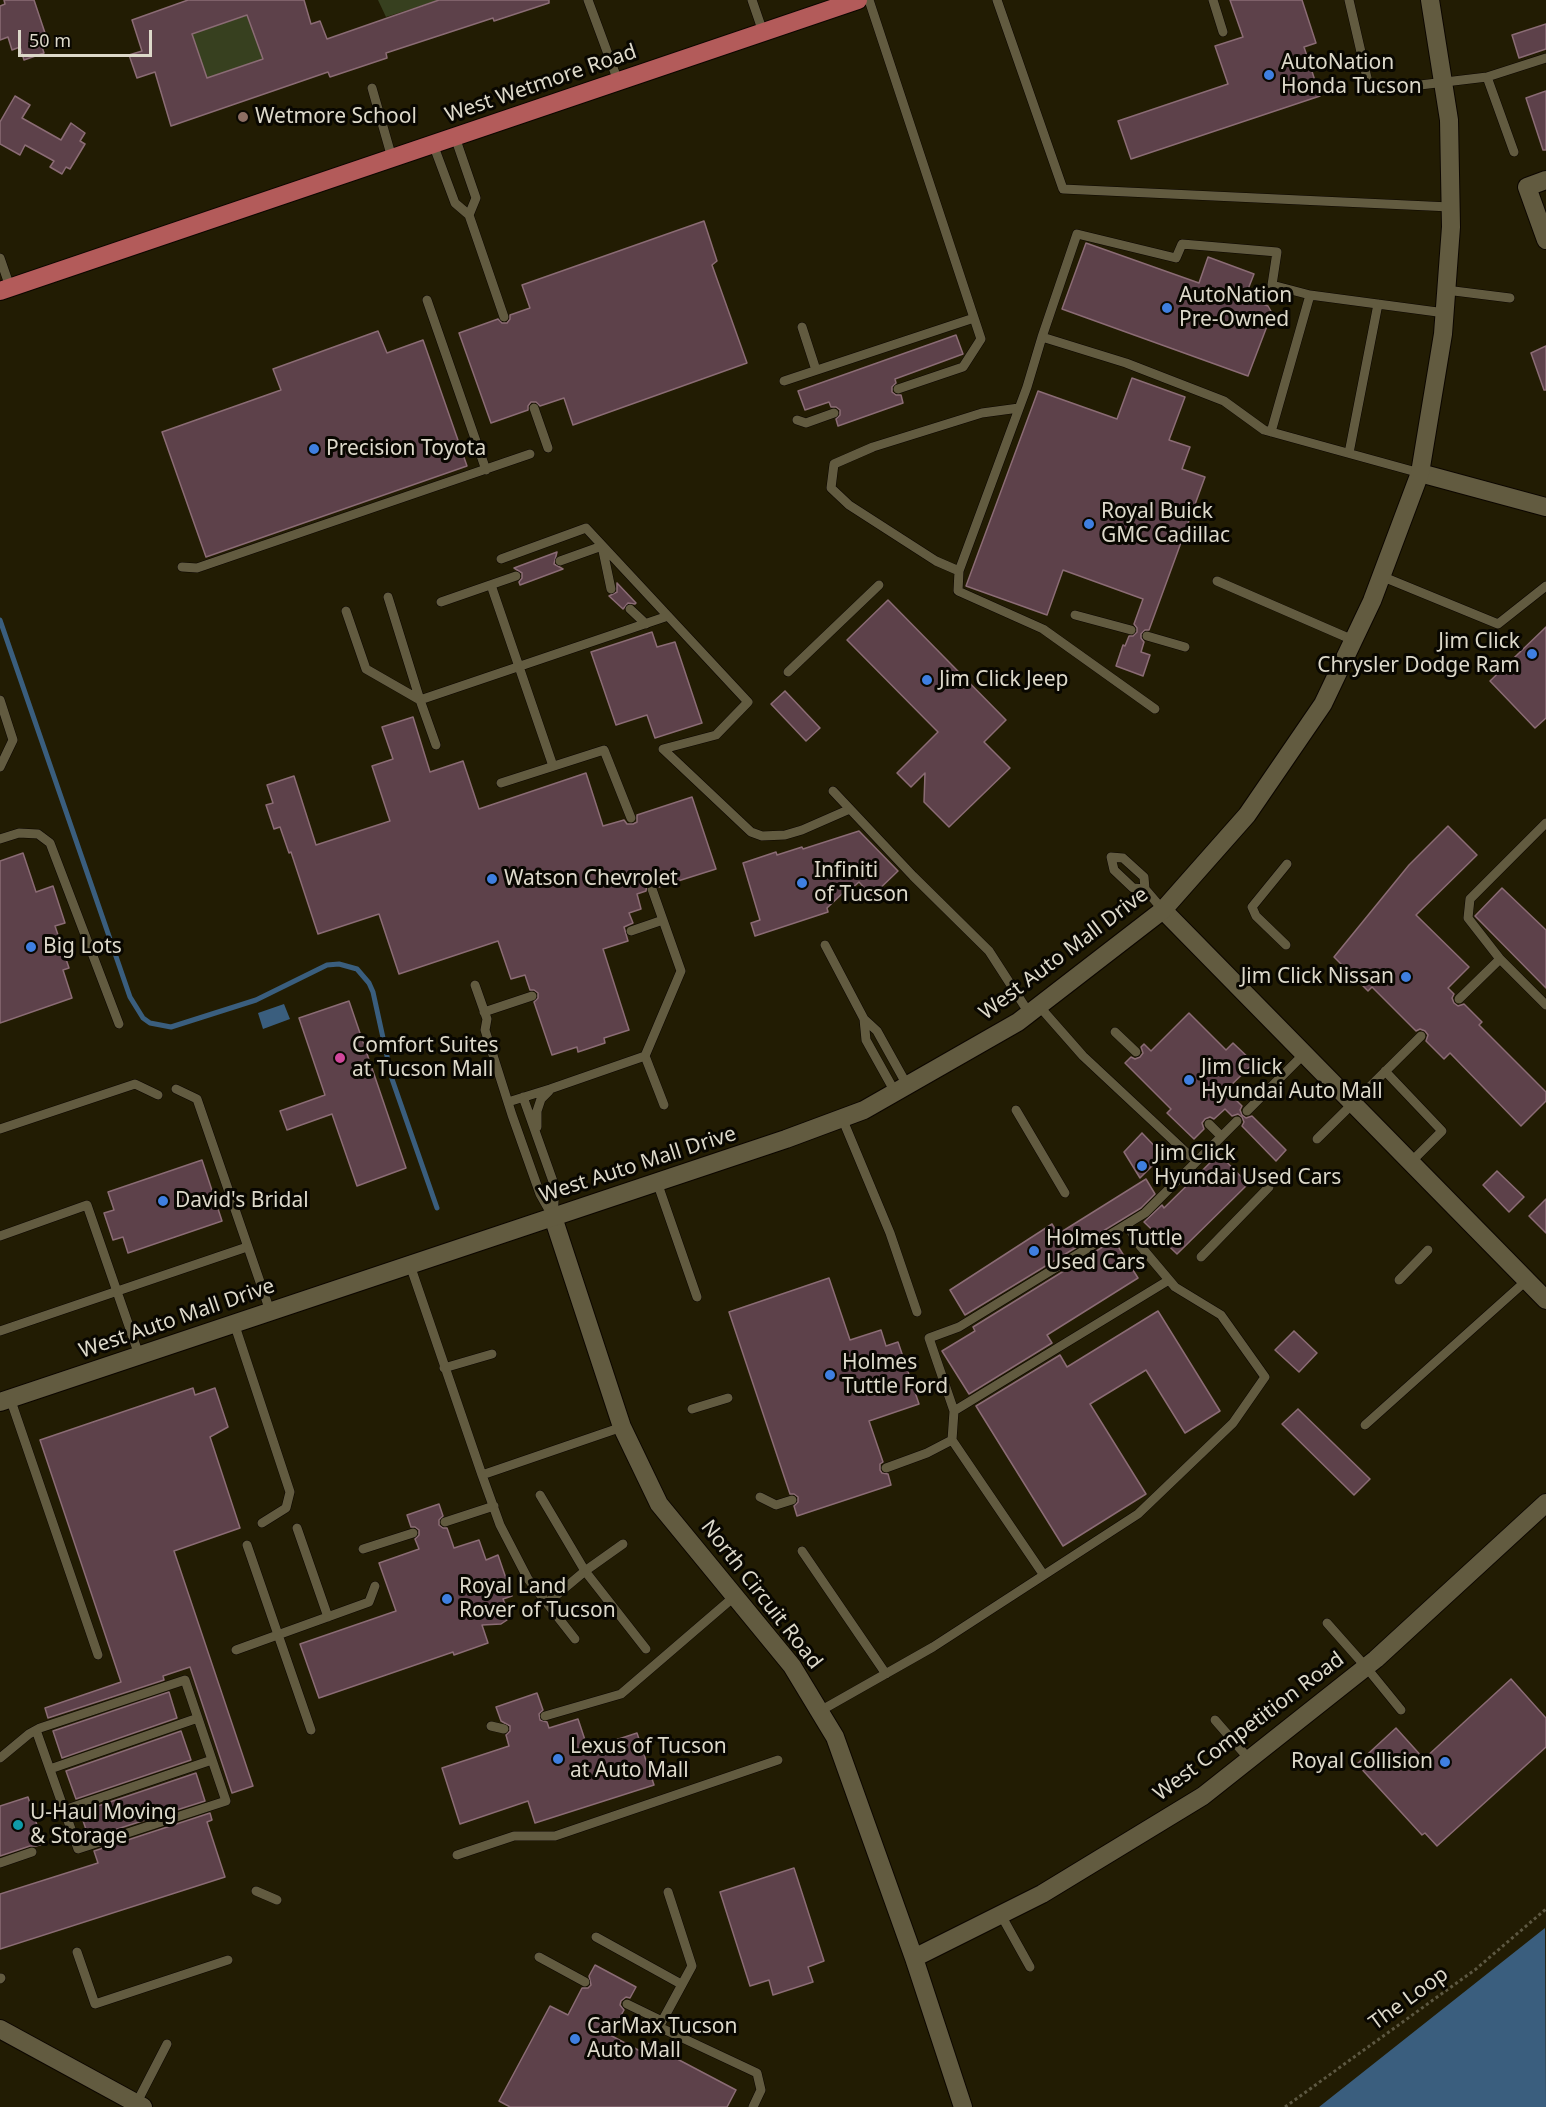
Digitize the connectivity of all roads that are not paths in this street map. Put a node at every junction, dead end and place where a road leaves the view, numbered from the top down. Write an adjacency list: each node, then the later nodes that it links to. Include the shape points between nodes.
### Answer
1 (588, 0): 13 (lane)
2 (752, 0): 9 (lane)
3 (858, 0): 9 (main road, West Wetmore Road)
4 (868, 0): 33 (lane)
5 (997, 0): 21 (lane, via 1063,189)
6 (1213, 0): 10 (lane)
7 (1349, 0): 14 (lane, via 1370,91)
8 (1430, 0): 14 (street, West Auto Mall Drive)
9 (763, 32): 13 (main road, West Wetmore Road)
10 (1223, 32)
11 (1546, 58): 12 (lane)
12 (1487, 77): 14 (lane); 18 (lane)
13 (618, 81): 16 (main road, West Wetmore Road)
14 (1444, 84): 21 (street, West Auto Mall Drive, via 1449,120)
15 (372, 88): 19 (lane)
16 (455, 137): 17 (main road, West Wetmore Road); 22 (lane, via 476,198)
17 (433, 144): 19 (main road, West Wetmore Road); 22 (lane, via 455,203)
18 (1514, 152)
19 (392, 158): 25 (main road, West Wetmore Road)
20 (1546, 180): 23 (street, via 1527,187)
21 (1450, 207): 26 (street, West Auto Mall Drive)
22 (469, 215): 32 (lane)
23 (1546, 240)
24 (0, 258): 25 (lane)
25 (5, 289)
26 (1446, 290): 28 (lane); 31 (street, West Auto Mall Drive)
27 (1310, 295): 30 (lane); 35 (lane, via 1272,285 1277,252 1182,244 1176,258 1077,234); 43 (lane)
28 (1509, 298)
29 (427, 300): 47 (lane)
30 (1378, 304): 31 (lane); 45 (lane)
31 (1445, 313): 48 (street, West Auto Mall Drive)
32 (504, 317)
33 (974, 318): 36 (lane); 38 (lane, via 981,339 963,367)
34 (801, 327): 36 (lane)
35 (1042, 337): 40 (lane); 43 (lane, via 1126,363 1224,401)
36 (816, 370): 37 (lane)
37 (784, 381)
38 (898, 389)
39 (534, 408): 44 (lane)
40 (1019, 408): 54 (lane); 54 (lane, via 963,418 834,464 831,488 849,505 936,561)
41 (834, 413): 42 (lane, via 806,423)
42 (797, 420)
43 (1271, 432): 45 (lane)
44 (548, 448)
45 (1348, 453): 48 (lane)
46 (530, 454): 47 (lane)
47 (486, 470): 53 (lane, via 197,568)
48 (1420, 473): 49 (street); 56 (street, West Auto Mall Drive)
49 (1546, 507)
50 (602, 546): 51 (lane, via 586,528); 52 (lane); 61 (lane); 67 (lane)
51 (501, 559)
52 (560, 561)
53 (183, 567)
54 (959, 571): 77 (lane, via 958,591 1042,629)
55 (516, 576): 58 (lane)
56 (1381, 576): 60 (lane, via 1498,624); 71 (street, West Auto Mall Drive)
57 (1217, 581): 71 (lane)
58 (491, 585): 63 (lane); 73 (lane)
59 (879, 585): 74 (lane)
60 (1546, 586)
61 (611, 589)
62 (388, 597): 76 (lane)
63 (441, 602)
64 (630, 609): 68 (lane)
65 (346, 611): 76 (lane, via 366,669)
66 (1075, 615): 69 (lane)
67 (668, 616): 68 (lane); 83 (lane, via 748,702 716,735 663,749 751,832 762,836 802,830)
68 (646, 624): 73 (lane)
69 (1131, 630)
70 (1147, 636): 72 (lane)
71 (1353, 640): 90 (street, West Auto Mall Drive, via 1323,704 1247,815)
72 (1185, 647)
73 (519, 667): 76 (lane); 79 (lane)
74 (788, 672)
75 (0, 700): 80 (lane, via 13,740)
76 (420, 700): 78 (lane)
77 (1155, 709)
78 (436, 745)
79 (553, 766): 81 (lane); 84 (lane, via 604,750)
80 (0, 767)
81 (501, 783)
82 (833, 791): 83 (lane)
83 (849, 809): 100 (lane, via 989,951)
84 (631, 818)
85 (1546, 823): 95 (lane, via 1470,899 1467,918)
86 (0, 839): 103 (lane, via 19,833 38,834 50,843)
87 (1287, 864): 94 (lane, via 1252,907 1256,916)
88 (652, 889): 91 (lane)
89 (1145, 889): 90 (lane)
90 (1163, 910): 100 (street, West Auto Mall Drive); 108 (street)
91 (663, 920): 92 (lane); 109 (lane, via 681,971)
92 (632, 931)
93 (825, 945): 102 (lane)
94 (1286, 945)
95 (1500, 958): 98 (lane); 99 (lane)
96 (475, 985): 101 (lane)
97 (532, 996): 101 (lane)
98 (1459, 999)
99 (1546, 1005)
100 (1034, 1010): 115 (street, West Auto Mall Drive); 130 (lane)
101 (486, 1015): 104 (lane); 110 (lane, via 485,1030)
102 (864, 1019): 115 (lane, via 877,1031); 115 (lane, via 866,1040)
103 (119, 1024)
104 (498, 1026)
105 (1115, 1032): 107 (lane)
106 (1421, 1036): 112 (lane)
107 (1136, 1052)
108 (1304, 1054): 119 (street); 122 (lane)
109 (645, 1056): 114 (lane); 120 (lane)
110 (495, 1062): 111 (lane); 118 (lane)
111 (472, 1070)
112 (1385, 1071): 119 (lane); 131 (lane, via 1442,1131)
113 (176, 1089): 138 (lane, via 197,1099)
114 (550, 1089): 117 (lane); 129 (lane, via 537,1112)
115 (901, 1089): 123 (street, West Auto Mall Drive)
116 (158, 1095): 126 (lane, via 135,1084)
117 (523, 1097): 118 (lane); 129 (lane)
118 (507, 1102): 135 (lane)
119 (1352, 1103): 128 (lane); 131 (street)
120 (664, 1106)
121 (1016, 1110): 134 (lane)
122 (1247, 1111)
123 (842, 1118): 132 (street, West Auto Mall Drive); 149 (lane, via 891,1233)
124 (1237, 1121): 127 (lane)
125 (1209, 1124): 127 (lane)
126 (0, 1129)
127 (1221, 1136): 130 (lane)
128 (1317, 1139)
129 (539, 1141): 135 (lane, via 555,1188)
130 (1194, 1158): 136 (lane, via 1145,1213)
131 (1411, 1162): 144 (street)
132 (657, 1182): 135 (street, West Auto Mall Drive); 146 (lane)
133 (1269, 1187): 140 (lane)
134 (1065, 1193)
135 (552, 1217): 141 (street, West Auto Mall Drive); 160 (street, North Circuit Road)
136 (1127, 1224): 142 (lane); 158 (lane, via 959,1327 929,1338)
137 (0, 1236): 145 (lane, via 87,1205)
138 (247, 1247): 145 (lane); 148 (lane)
139 (1428, 1250): 143 (lane)
140 (1202, 1257)
141 (410, 1265): 148 (street, West Auto Mall Drive); 154 (lane)
142 (1169, 1280): 158 (lane); 178 (lane, via 1221,1315 1265,1377 1233,1423 1138,1514)
143 (1399, 1280)
144 (1527, 1280): 147 (street); 159 (lane)
145 (117, 1291): 151 (lane); 153 (lane)
146 (697, 1297)
147 (1546, 1300)
148 (270, 1311): 150 (street, West Auto Mall Drive)
149 (917, 1312)
150 (234, 1323): 153 (street, West Auto Mall Drive); 170 (lane, via 290,1492 286,1508)
151 (0, 1331)
152 (492, 1354): 154 (lane)
153 (139, 1355): 156 (street, West Auto Mall Drive)
154 (444, 1368): 163 (lane)
155 (728, 1398): 157 (lane)
156 (5, 1400): 188 (lane)
157 (692, 1409)
158 (954, 1411): 161 (lane)
159 (1365, 1425)
160 (622, 1427): 163 (lane); 180 (street, North Circuit Road, via 659,1504)
161 (952, 1440): 162 (lane); 178 (lane)
162 (886, 1468)
163 (482, 1475): 168 (lane)
164 (540, 1495): 177 (lane)
165 (760, 1497): 166 (lane, via 776,1505)
166 (792, 1500)
167 (1546, 1503): 189 (street, West Competition Road)
168 (494, 1506): 169 (lane); 181 (lane, via 528,1579)
169 (445, 1522)
170 (261, 1523)
171 (297, 1528): 182 (lane)
172 (413, 1533): 175 (lane)
173 (623, 1544): 177 (lane)
174 (247, 1545): 184 (lane)
175 (363, 1549)
176 (802, 1551): 190 (lane)
177 (585, 1571): 181 (lane); 186 (lane)
178 (1043, 1574): 190 (lane)
179 (375, 1586): 182 (lane, via 369,1602)
180 (735, 1596): 192 (street, North Circuit Road, via 792,1666); 193 (lane, via 621,1694)
181 (547, 1603): 185 (lane)
182 (328, 1617): 184 (lane)
183 (1327, 1623): 189 (lane)
184 (277, 1635): 187 (lane); 199 (lane)
185 (575, 1639)
186 (646, 1649)
187 (236, 1650)
188 (98, 1655)
189 (1366, 1667): 191 (lane); 201 (street, West Competition Road)
190 (886, 1674): 192 (lane)
191 (1401, 1710)
192 (820, 1711): 216 (street, North Circuit Road, via 835,1737)
193 (545, 1716)
194 (198, 1718): 198 (lane, via 185,1680); 202 (lane); 204 (lane)
195 (1215, 1720): 201 (lane)
196 (491, 1726): 197 (lane)
197 (504, 1729)
198 (36, 1730): 200 (lane); 204 (lane)
199 (311, 1730)
200 (0, 1758)
201 (1249, 1759): 212 (street, West Competition Road, via 1203,1796)
202 (212, 1760): 205 (lane); 205 (lane, via 226,1800 203,1808 78,1849)
203 (778, 1760): 207 (lane, via 555,1836 514,1836)
204 (50, 1769): 205 (lane)
205 (64, 1810)
206 (33, 1852): 208 (lane)
207 (456, 1856)
208 (0, 1863)
209 (256, 1891): 211 (lane)
210 (668, 1892): 220 (lane, via 692,1966)
211 (277, 1900)
212 (1001, 1915): 216 (street, West Competition Road); 218 (lane)
213 (596, 1937): 220 (lane)
214 (77, 1952): 217 (lane, via 95,2004)
215 (539, 1957): 219 (lane)
216 (914, 1958): 227 (street, North Circuit Road)
217 (228, 1960)
218 (1030, 1967)
219 (585, 1982)
220 (681, 1984): 222 (lane)
221 (627, 2004): 222 (lane)
222 (662, 2021): 226 (lane, via 658,2027 757,2073 761,2090)
223 (0, 2029): 225 (street)
224 (167, 2044): 225 (lane)
225 (138, 2106)
226 (753, 2107)
227 (963, 2107)

